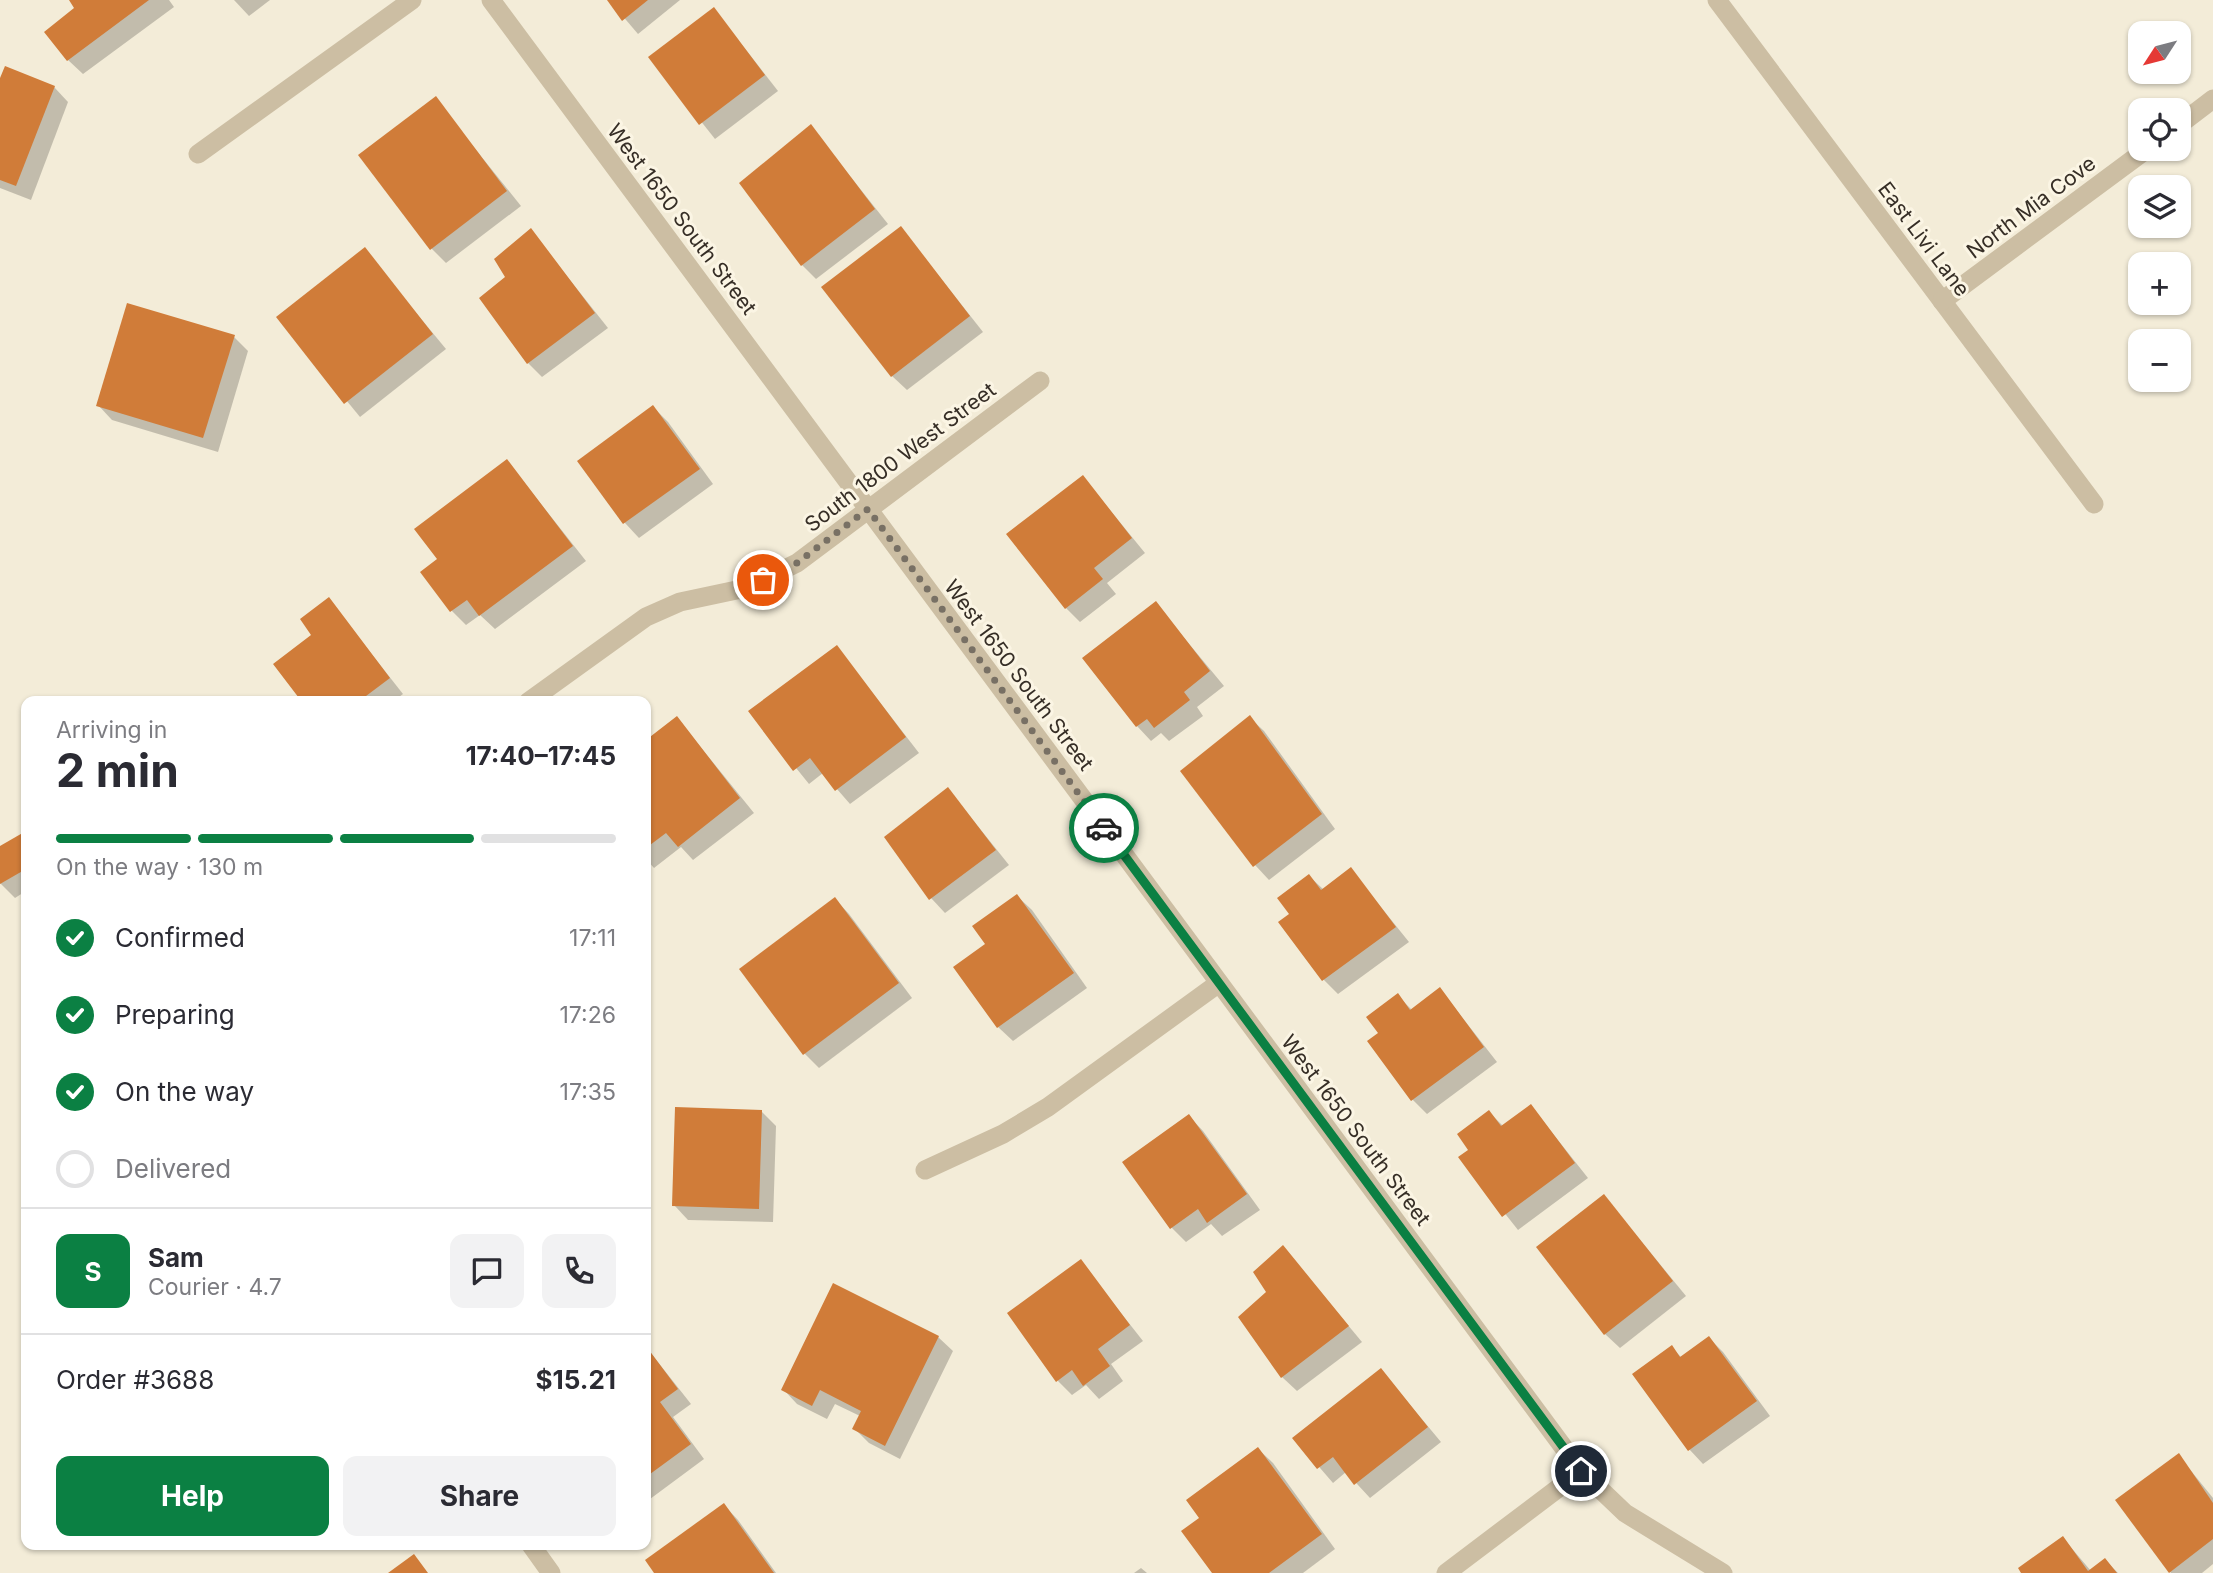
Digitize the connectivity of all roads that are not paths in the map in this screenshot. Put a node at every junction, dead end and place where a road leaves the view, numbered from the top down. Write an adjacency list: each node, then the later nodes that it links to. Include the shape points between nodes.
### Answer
1 (412, 0): 6 (street)
2 (491, 0): 11 (street, West 1650 South Street)
3 (1717, 0): 8 (street, East Livi Lane)
4 (2213, 99): 5 (street)
5 (2191, 116)
6 (198, 154)
7 (2131, 161): 8 (street, North Mia Cove)
8 (1942, 301): 10 (street, East Livi Lane)
9 (1040, 381): 11 (street, South 1800 West Street)
10 (2094, 505)
11 (868, 509): 12 (street, South 1800 West Street, via 797,563 746,588 680,602 646,617); 13 (street, West 1650 South Street)
12 (536, 696)
13 (1219, 983): 14 (street, via 1048,1107 1003,1134); 15 (street, West 1650 South Street)
14 (925, 1170)
15 (1581, 1471): 18 (street); 19 (street, West 1650 South Street, via 1625,1513)
16 (535, 1550): 17 (street)
17 (551, 1573)
18 (1446, 1573)
19 (1723, 1573)

